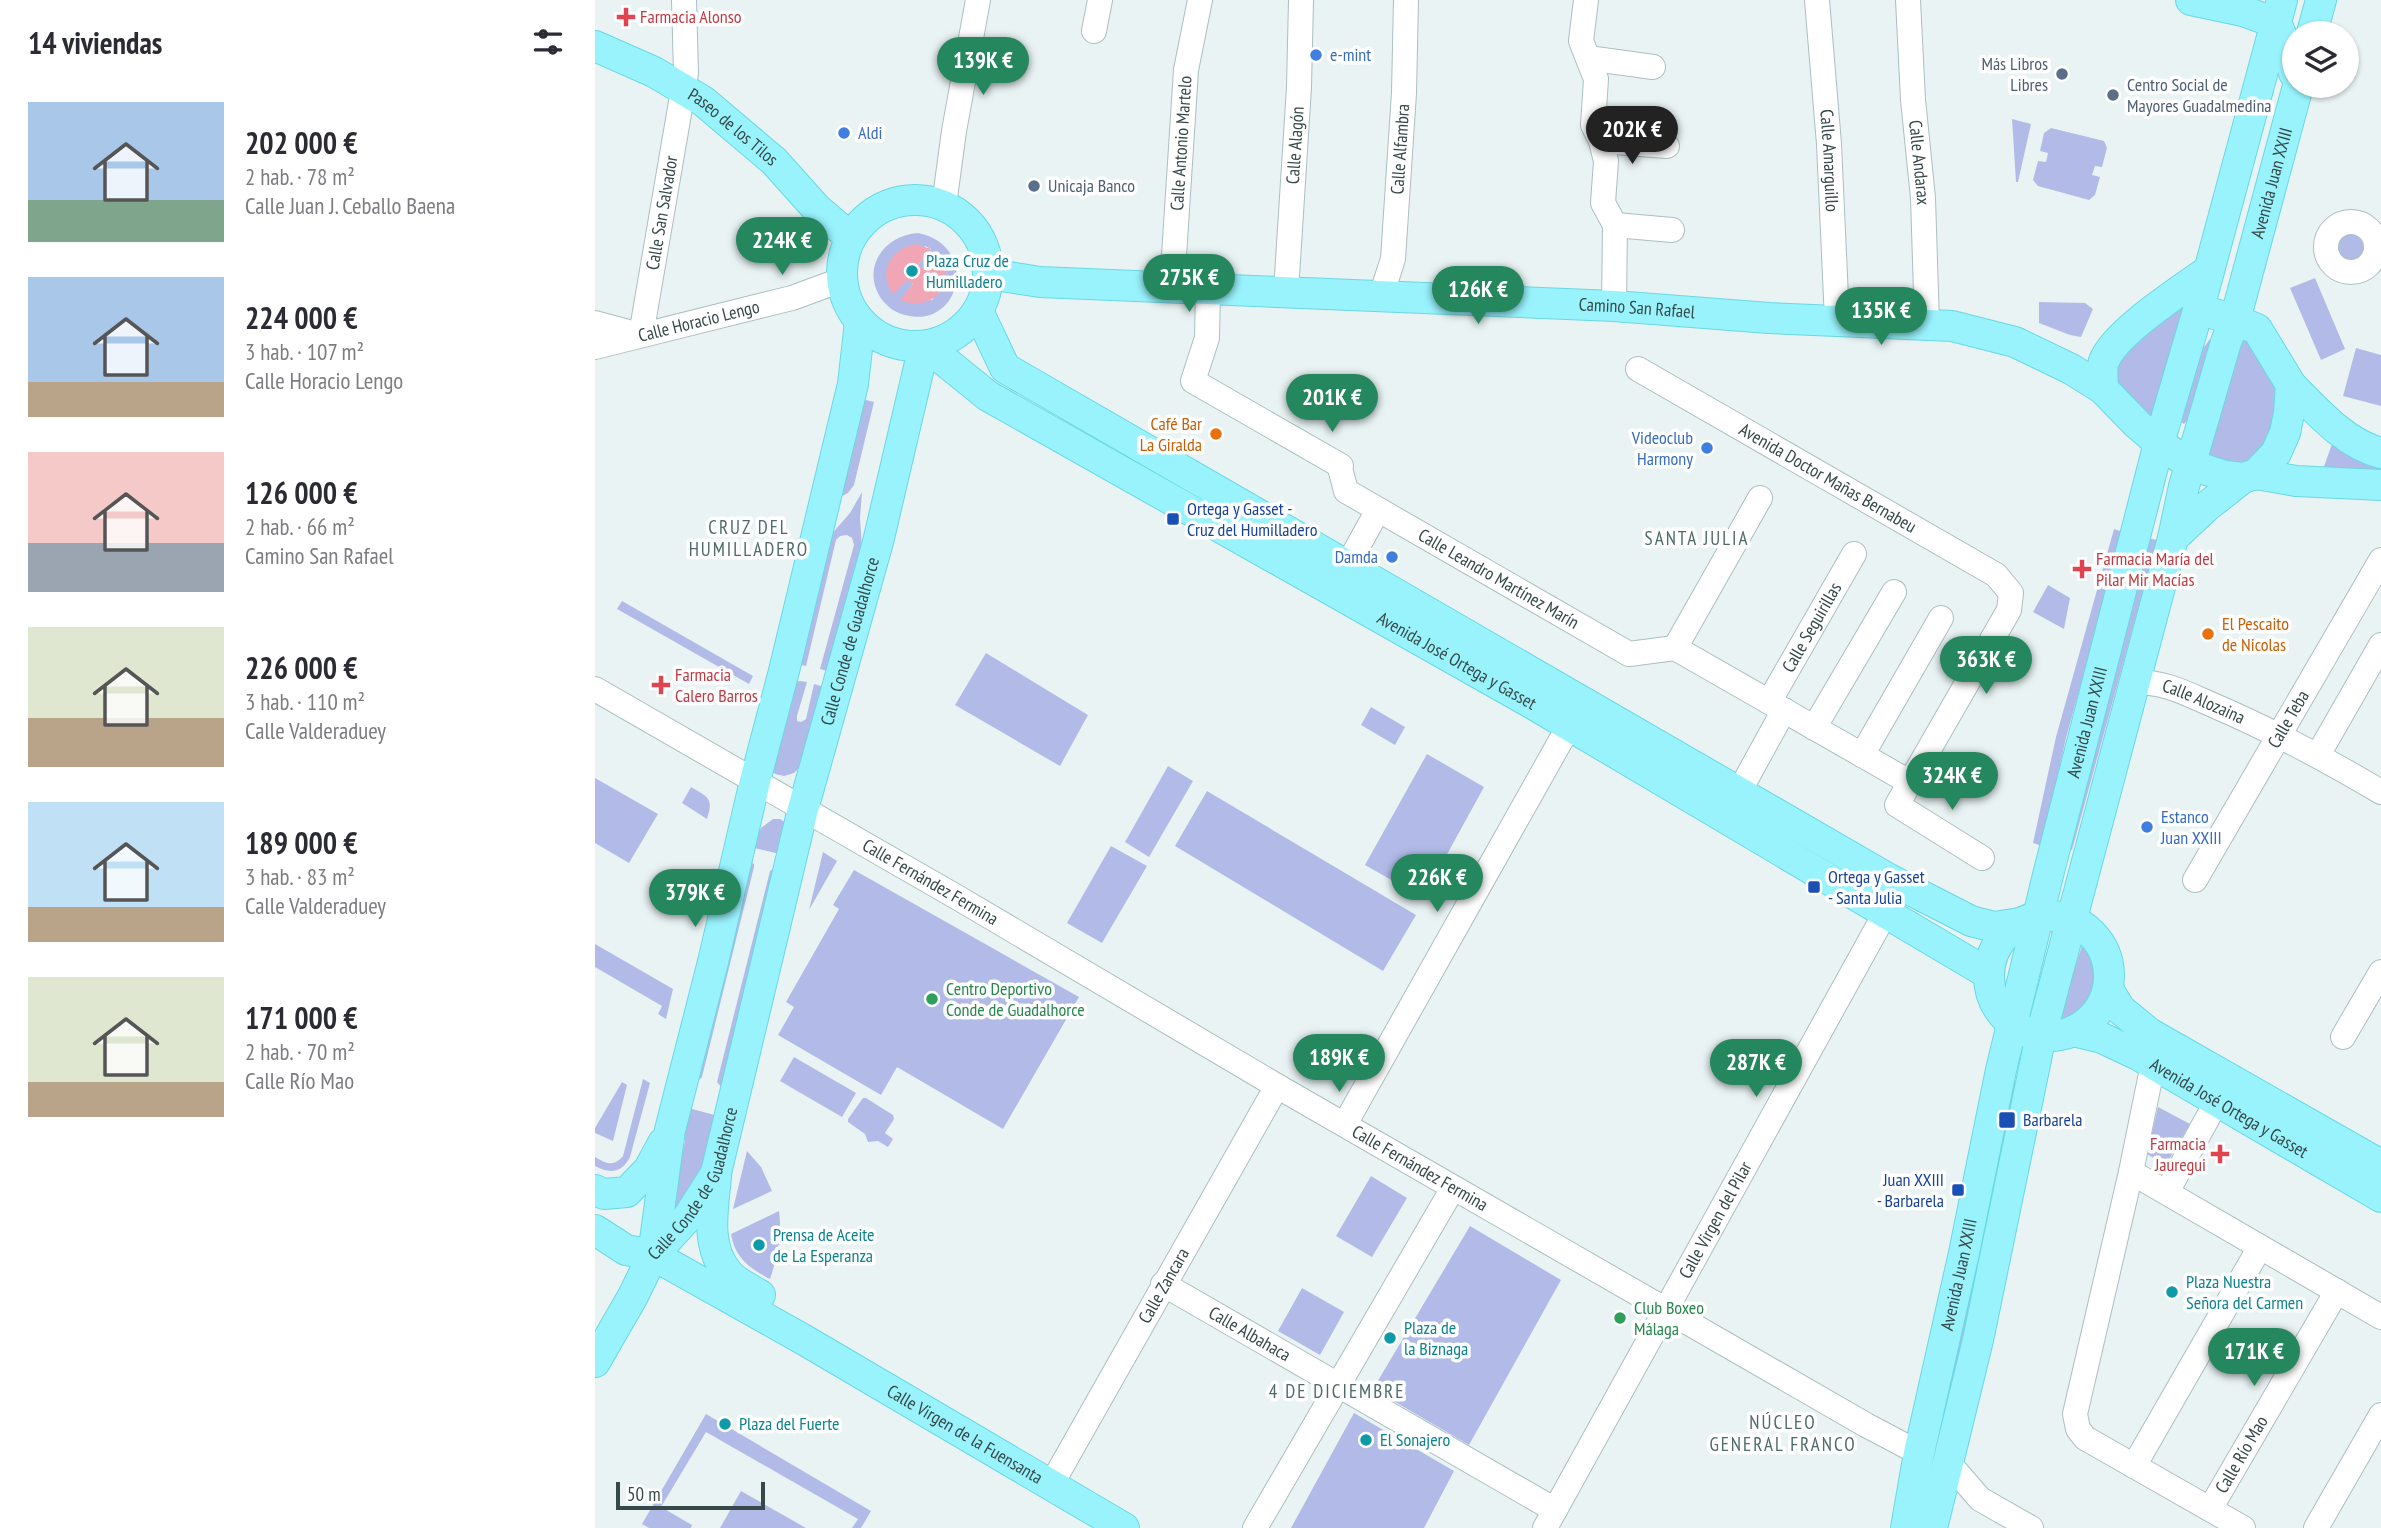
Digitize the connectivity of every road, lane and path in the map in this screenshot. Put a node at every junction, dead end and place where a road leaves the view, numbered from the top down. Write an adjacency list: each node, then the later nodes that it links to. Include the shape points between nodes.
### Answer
1 (684, 0): 18 (street, Calle San Salvador)
2 (978, 0): 22 (street)
3 (1100, 0): 14 (street)
4 (1200, 0): 32 (street, Calle Antonio Martelo, via 1186,70)
5 (1301, 0): 34 (street, Calle Alagón)
6 (1406, 0): 35 (street, Calle Alfambra, via 1393,259)
7 (1585, 0): 16 (street, via 1581,41)
8 (1817, 0): 39 (street, Calle Amarguillo)
9 (1908, 0): 43 (street, Calle Andarax)
10 (2191, 0): 12 (main road, via 2243,11)
11 (2321, 0): 13 (main road)
12 (2279, 12): 29 (main road, Avenida Juan XXIII)
13 (2315, 21)
14 (1094, 31)
15 (595, 46): 18 (main road, Paseo de los Tilos)
16 (1588, 58): 17 (street); 20 (street, via 1596,79 1593,125)
17 (1653, 67)
18 (683, 89): 27 (main road, Paseo de los Tilos, via 774,161 817,209); 44 (street, Calle San Salvador)
19 (2295, 98): 40 (main road, Avenida Juan XXIII)
20 (1601, 141): 21 (street); 24 (street, via 1606,161 1603,203)
21 (1667, 146)
22 (944, 205): 27 (main road, via 918,198 891,202 867,216); 30 (main road, via 971,224 981,239)
23 (2357, 222): 25 (street); 28 (street, via 2375,236); 28 (street, via 2333,229 2326,248 2330,260 2345,272 2358,272)
24 (1615, 225): 26 (street); 36 (street)
25 (2381, 229)
26 (1672, 230)
27 (850, 237): 31 (main road, via 842,258)
28 (2379, 252)
29 (2209, 270): 37 (main road, Avenida Juan XXIII); 49 (main road, via 2119,341 2103,362)
30 (989, 274): 32 (main road, Camino San Rafael, via 1040,282); 38 (main road)
31 (841, 280): 41 (main road, via 847,303); 44 (street, Calle Horacio Lengo, via 792,298)
32 (1172, 288): 33 (main road, Camino San Rafael)
33 (1208, 289): 34 (main road, Camino San Rafael); 56 (street, Calle Leandro Martínez Marín, via 1207,338 1193,381 1341,466 1346,491)
34 (1286, 292): 35 (main road, Camino San Rafael)
35 (1381, 296): 36 (main road, Camino San Rafael)
36 (1614, 306): 39 (main road, Camino San Rafael)
37 (2198, 309): 40 (main road); 50 (main road, Avenida Juan XXIII)
38 (978, 312): 45 (main road, via 946,340); 60 (main road, Avenida José Ortega y Gasset, via 1005,368)
39 (1837, 320): 43 (main road, Camino San Rafael)
40 (2235, 320): 48 (main road, via 2257,329); 52 (main road, Avenida Juan XXIII)
41 (860, 322): 45 (main road, via 879,337); 73 (main road, Calle Conde de Guadalhorce, via 853,384)
42 (595, 323): 44 (street)
43 (1927, 324): 49 (main road, Camino San Rafael, via 2015,342)
44 (641, 335): 46 (street, Calle Horacio Lengo)
45 (925, 346): 68 (main road, Avenida José Ortega y Gasset, via 988,396); 77 (main road, Calle Conde de Guadalhorce, via 878,542)
46 (595, 347)
47 (1638, 369): 74 (street, Avenida Doctor Mañas Bernabeu, via 1996,575 2011,593 2009,610)
48 (2291, 385): 51 (main road, via 2331,424 2365,448); 53 (main road, via 2285,433 2276,453)
49 (2103, 389): 50 (main road, Camino San Rafael)
50 (2159, 443): 52 (main road, Camino San Rafael); 81 (main road, Avenida Juan XXIII)
51 (2381, 453)
52 (2191, 464): 53 (main road, Camino San Rafael, via 2225,476); 57 (main road, Avenida Juan XXIII)
53 (2249, 476): 54 (main road); 57 (main road)
54 (2381, 485)
55 (1760, 498): 64 (street)
56 (1378, 510): 60 (street); 64 (street, Calle Leandro Martínez Marín, via 1629,654)
57 (2173, 538): 65 (main road, Avenida Juan XXIII)
58 (1854, 554): 67 (street, Calle Seguirillas)
59 (2381, 560): 70 (street, Calle Teba)
60 (1347, 566): 75 (main road, Avenida José Ortega y Gasset)
61 (1894, 592): 69 (street)
62 (1941, 618): 71 (street)
63 (2381, 645): 72 (street)
64 (1675, 648): 67 (street)
65 (2133, 682): 70 (street, Calle Alozaina, via 2168,685); 82 (main road, Avenida Juan XXIII)
66 (595, 688): 73 (street, Calle Fernández Fermina)
67 (1777, 706): 69 (street); 75 (street, Calle Seguirillas)
68 (1569, 726): 80 (main road, Avenida José Ortega y Gasset); 93 (street)
69 (1814, 728): 71 (street)
70 (2280, 735): 72 (street, Calle Alozaina); 79 (street, Calle Teba)
71 (1862, 755): 74 (street)
72 (2318, 755): 76 (street, Calle Alozaina)
73 (755, 781): 77 (street, Calle Fernández Fermina); 94 (main road, Calle Conde de Guadalhorce)
74 (1911, 783): 78 (street, via 1897,805)
75 (1739, 792): 81 (main road, Avenida José Ortega y Gasset, via 1889,879 1971,920 1994,927)
76 (2381, 792)
77 (803, 809): 91 (street, Calle Fernández Fermina); 97 (main road, Calle Conde de Guadalhorce)
78 (1982, 858)
79 (2195, 880)
80 (1886, 912): 84 (main road, Avenida José Ortega y Gasset); 108 (street, Calle Virgen del Pilar)
81 (2029, 920): 82 (main road, Avenida José Ortega y Gasset, via 2056,916); 84 (main road, via 2007,932 1997,944); 86 (main road, Avenida Juan XXIII)
82 (2073, 920): 85 (main road, via 2095,937 2108,962); 88 (main road, Avenida Juan XXIII)
83 (2381, 972): 89 (street)
84 (1989, 974): 86 (main road, via 1991,993)
85 (2108, 989): 87 (main road, via 2095,1014); 95 (main road, Avenida José Ortega y Gasset, via 2120,1009 2149,1033)
86 (2013, 1024): 88 (main road); 114 (main road, Avenida Juan XXIII)
87 (2073, 1031): 88 (main road); 90 (main road, Avenida José Ortega y Gasset, via 2102,1038)
88 (2041, 1035): 115 (main road, Avenida Juan XXIII)
89 (2343, 1038)
90 (2153, 1064): 92 (main road, Avenida José Ortega y Gasset); 96 (street)
91 (1277, 1086): 93 (street, Calle Fernández Fermina); 106 (street, Calle Zancara)
92 (2217, 1101): 100 (street); 101 (main road, Avenida José Ortega y Gasset)
93 (1345, 1124): 98 (street, Calle Fernández Fermina)
94 (670, 1130): 99 (main road, via 649,1169 627,1192); 105 (main road, Calle Conde de Guadalhorce)
95 (2381, 1165)
96 (2131, 1172): 100 (street); 116 (street, via 2075,1414 2085,1438)
97 (716, 1173): 105 (main road, Calle Conde de Guadalhorce, via 688,1217); 110 (main road, Calle Virgen de la Fuensanta, via 712,1239 718,1258 729,1275 776,1306)
98 (1453, 1188): 108 (street, Calle Fernández Fermina); 112 (street)
99 (595, 1190)
100 (2167, 1192): 104 (street)
101 (2381, 1196)
102 (595, 1204): 105 (main road, via 639,1237)
103 (595, 1230): 105 (main road, via 626,1250)
104 (2260, 1247): 107 (street); 116 (street)
105 (653, 1255): 110 (main road, Calle Virgen de la Fuensanta); 111 (main road)
106 (1163, 1284): 112 (street, Calle Albahaca); 117 (street, Calle Zancara)
107 (2337, 1291): 109 (street); 118 (street, Calle Río Mao)
108 (1666, 1310): 114 (street, Calle Fernández Fermina); 119 (street, Calle Virgen del Pilar)
109 (2381, 1317)
110 (806, 1341): 117 (main road, Calle Virgen de la Fuensanta)
111 (595, 1362)
112 (1339, 1386): 119 (street, Calle Albahaca); 121 (street)
113 (2381, 1415): 128 (street)
114 (1919, 1453): 115 (main road); 122 (main road, Avenida Juan XXIII, via 1893,1497); 123 (main road, Avenida Juan XXIII)
115 (1948, 1462): 124 (main road, Avenida Juan XXIII); 125 (main road, Avenida Juan XXIII, via 1958,1498); 126 (street, via 1980,1499)
116 (2134, 1466): 118 (street)
117 (1051, 1485): 120 (main road, Calle Virgen de la Fuensanta)
118 (2210, 1508): 127 (street)
119 (1550, 1519)
120 (1124, 1528)
121 (1255, 1528)
122 (1886, 1528)
123 (1906, 1528)
124 (1932, 1528)
125 (1953, 1528)
126 (2031, 1528)
127 (2243, 1528)
128 (2316, 1528)

